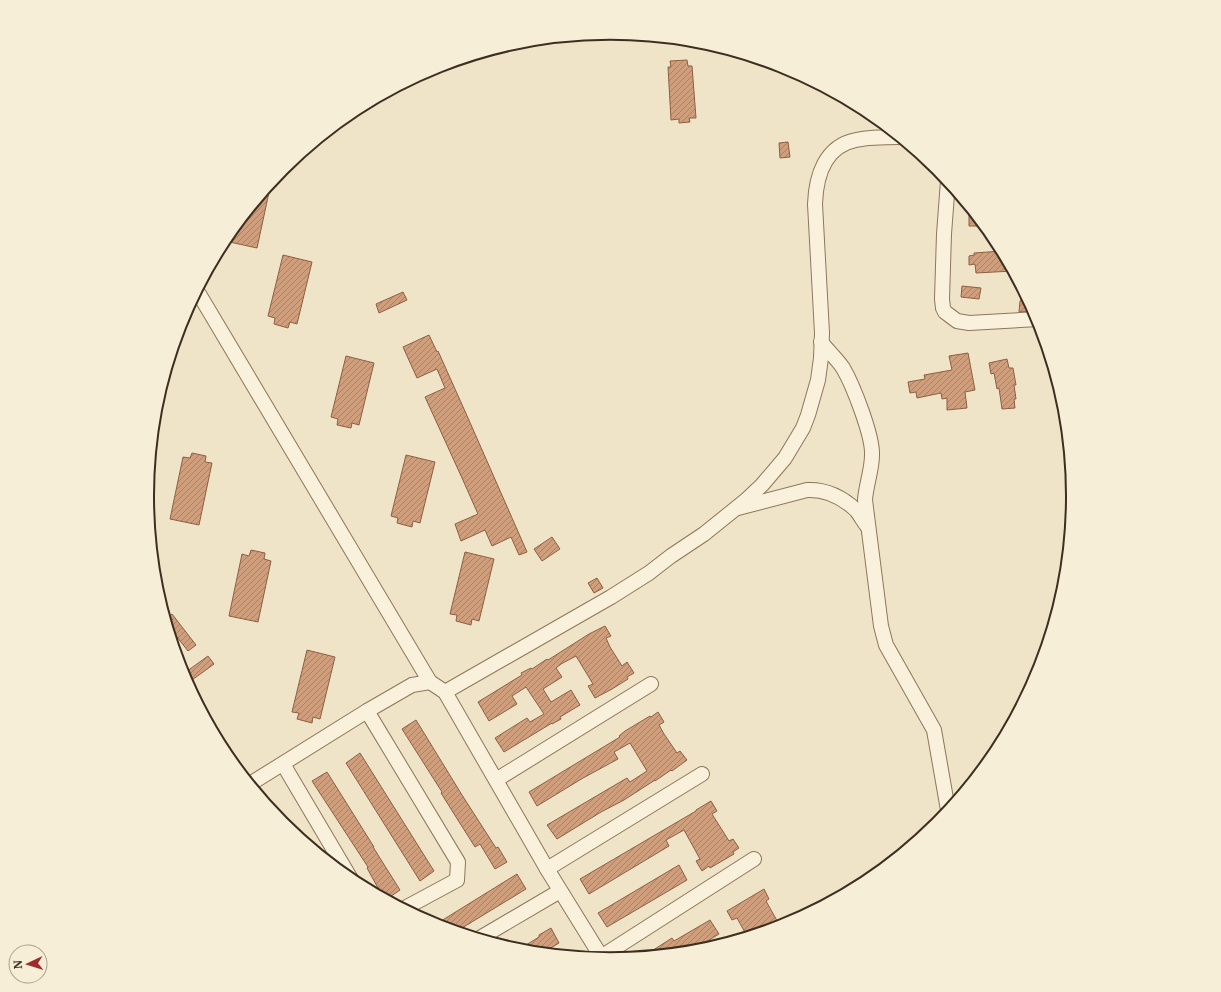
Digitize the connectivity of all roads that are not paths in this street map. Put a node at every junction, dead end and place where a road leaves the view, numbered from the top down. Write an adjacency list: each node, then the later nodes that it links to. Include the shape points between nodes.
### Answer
1 (892, 137): 5 (street, via 856,140 836,148 829,155 820,173 816,204)
2 (947, 189): 4 (street, via 942,299 945,312 957,321 969,323)
3 (201, 297): 8 (street)
4 (1031, 319)
5 (821, 342): 6 (street, via 818,380 803,428 785,458 762,485); 7 (street, via 849,381 872,442 871,469 865,496)
6 (735, 509): 7 (street, via 807,490 825,491 838,496 856,511); 10 (street, via 649,573)
7 (869, 530): 16 (street, via 878,611 884,636 890,652 934,730)
8 (430, 682): 10 (street); 11 (street, via 412,685)
9 (651, 684): 14 (street)
10 (445, 692): 14 (street)
11 (367, 711): 12 (street); 21 (street, via 458,862 457,880)
12 (284, 764): 15 (street); 18 (street)
13 (702, 774): 19 (street)
14 (496, 780): 19 (street)
15 (255, 781)
16 (947, 803)
17 (754, 859): 24 (street)
18 (343, 865)
19 (547, 870): 20 (street)
20 (560, 891): 22 (street); 23 (street)
21 (410, 905)
22 (486, 934)
23 (598, 952)
24 (611, 952)

